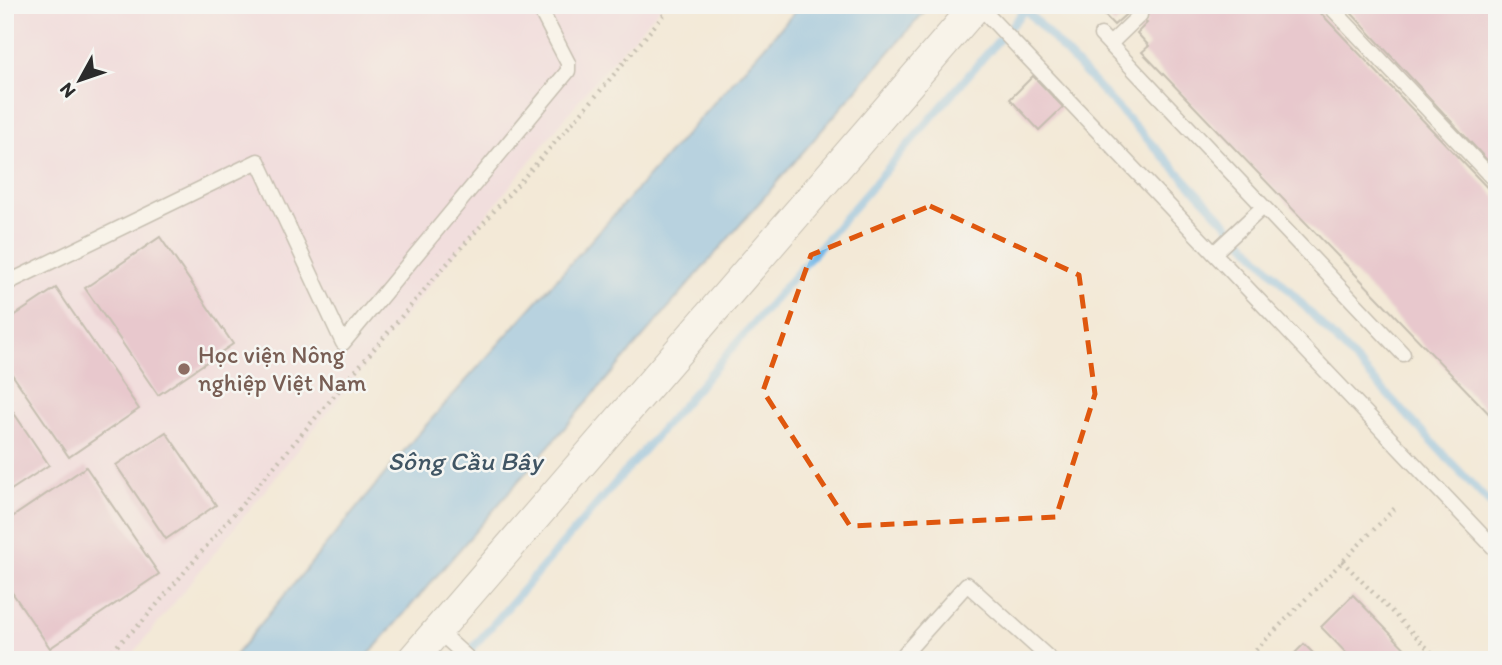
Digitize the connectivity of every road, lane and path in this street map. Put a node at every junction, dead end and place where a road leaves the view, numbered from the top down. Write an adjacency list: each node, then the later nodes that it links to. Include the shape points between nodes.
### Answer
1 (538, 5): 9 (lane, via 568,71 343,343 258,161)
2 (672, 5): 15 (path, via 142,622)
3 (1329, 5): 6 (lane)
4 (983, 10): 8 (lane); 14 (street)
5 (1140, 15): 7 (lane, via 1105,39)
6 (1497, 183)
7 (1263, 207): 8 (lane); 10 (lane)
8 (1219, 248): 12 (lane)
9 (5, 284)
10 (1403, 354)
11 (1395, 508): 13 (path)
12 (1497, 551)
13 (1342, 561): 20 (path); 21 (path)
14 (443, 635): 16 (street); 17 (lane)
15 (102, 660)
16 (412, 660)
17 (470, 660)
18 (899, 660): 19 (lane, via 967,584)
19 (1051, 660)
20 (1246, 660)
21 (1439, 660)

